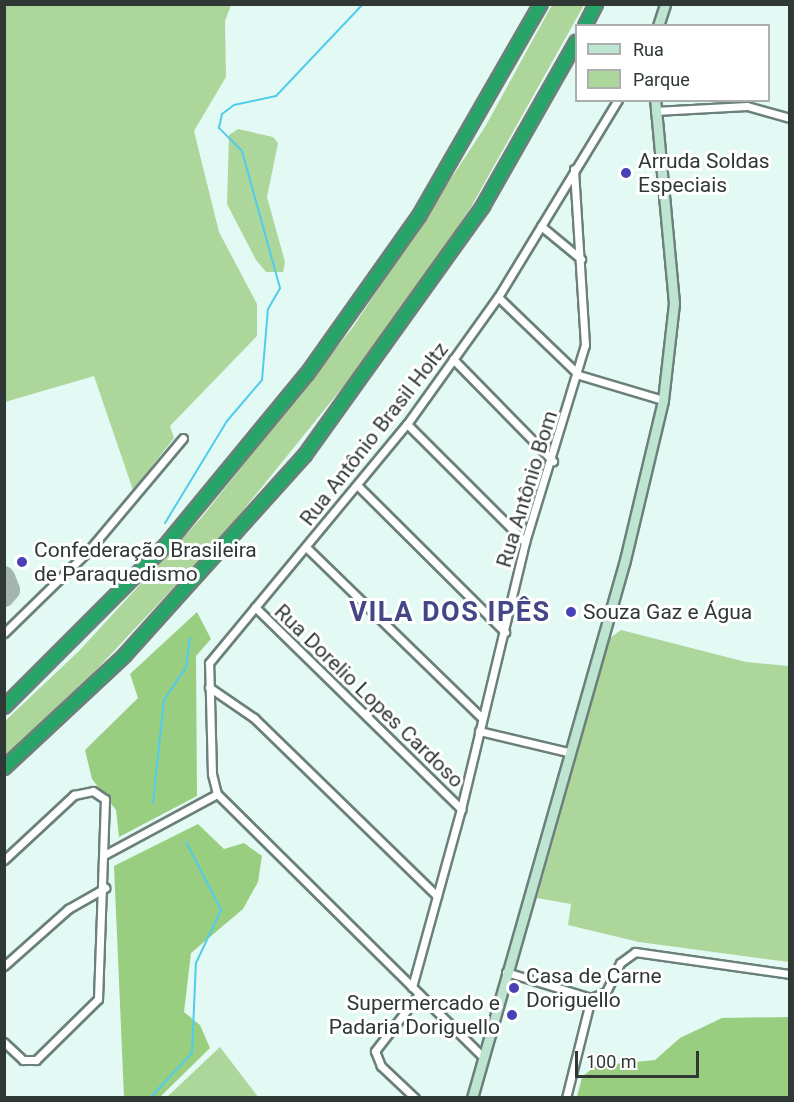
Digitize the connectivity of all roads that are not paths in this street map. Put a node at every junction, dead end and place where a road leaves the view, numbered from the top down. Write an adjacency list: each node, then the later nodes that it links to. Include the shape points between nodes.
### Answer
1 (541, 4): 28 (highway, via 419,216 307,374 165,546)
2 (596, 4): 5 (highway)
3 (665, 4): 4 (main road)
4 (659, 23)
5 (586, 24)
6 (575, 44): 32 (highway, via 483,206 312,446 133,647)
7 (617, 102): 11 (street, Rua Antônio Brasil Holtz)
8 (744, 103): 9 (street); 10 (street)
9 (655, 106): 17 (main road, via 674,313)
10 (789, 118)
11 (574, 169): 12 (street, Rua Antônio Brasil Holtz); 13 (street, Rua Antônio Bom)
12 (541, 226): 13 (street); 14 (street, Rua Antônio Brasil Holtz)
13 (581, 259): 16 (street, Rua Antônio Bom, via 586,332)
14 (498, 297): 15 (street, Rua Antônio Brasil Holtz); 16 (street)
15 (453, 359): 18 (street, Rua Antônio Brasil Holtz); 20 (street)
16 (579, 375): 17 (street); 20 (street, Rua Antônio Bom)
17 (663, 400): 31 (main road, via 626,554)
18 (407, 424): 21 (street, Rua Antônio Brasil Holtz); 22 (street)
19 (183, 438): 26 (street, via 88,550)
20 (553, 461): 22 (street, Rua Antônio Bom)
21 (359, 487): 23 (street, Rua Antônio Brasil Holtz); 25 (street)
22 (525, 542): 25 (street, Rua Antônio Bom)
23 (307, 548): 24 (street, Rua Antônio Brasil Holtz); 29 (street)
24 (255, 607): 27 (street, Rua Antônio Brasil Holtz, via 211,658); 34 (street, Rua Dorelio Lopes Cardoso)
25 (504, 632): 29 (street, Rua Antônio Bom)
26 (4, 633)
27 (209, 687): 33 (street, Rua Antônio Brasil Holtz); 38 (street, via 254,718)
28 (4, 707)
29 (482, 718): 30 (street, Rua Antônio Bom)
30 (479, 731): 31 (street); 34 (street, Rua Antônio Bom)
31 (568, 752): 40 (main road)
32 (4, 768)
33 (218, 794): 35 (street); 42 (street)
34 (461, 809): 38 (street, Rua Antônio Bom)
35 (106, 854): 36 (street, via 106,807 99,794 74,795); 37 (street)
36 (4, 860)
37 (105, 888): 39 (street, via 68,909); 45 (street, via 98,999 89,1014 31,1062)
38 (436, 897): 42 (street, Rua Antônio Bom)
39 (4, 966)
40 (506, 972): 44 (street); 46 (main road)
41 (789, 974): 44 (street, via 635,952 620,963 606,992)
42 (412, 987): 43 (street)
43 (419, 994): 46 (street); 47 (street, via 375,1051 381,1066)
44 (591, 998): 49 (street)
45 (4, 1042)
46 (481, 1055): 48 (main road)
47 (415, 1098)
48 (472, 1098)
49 (566, 1098)

